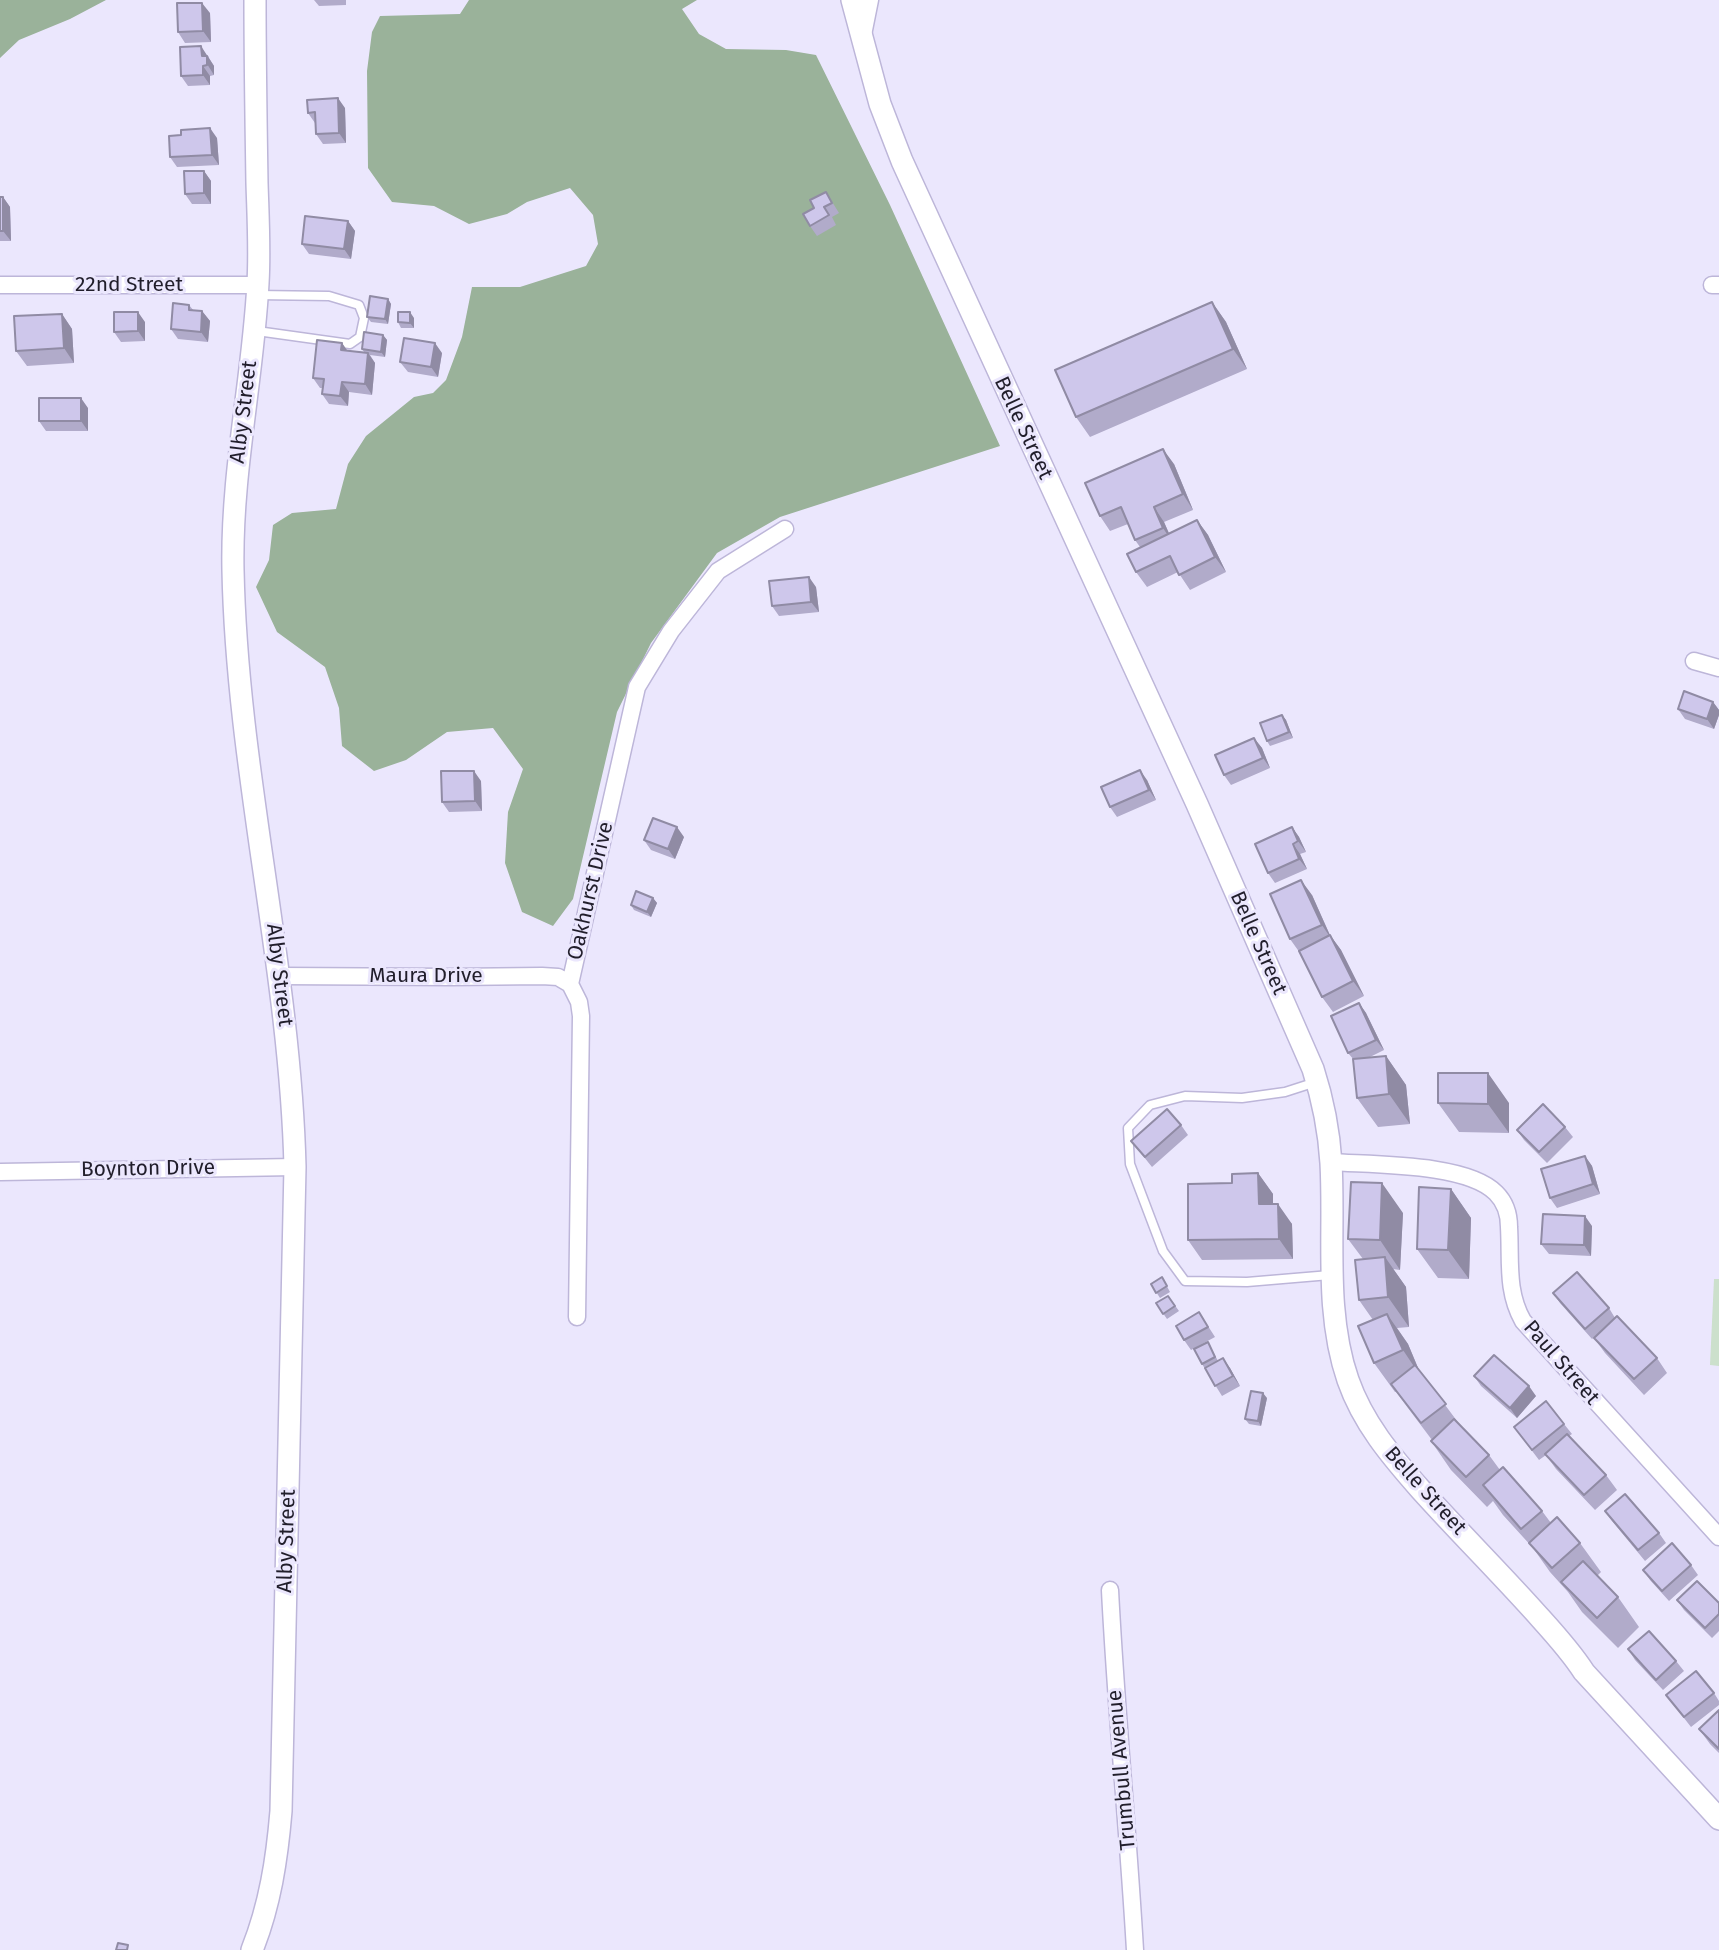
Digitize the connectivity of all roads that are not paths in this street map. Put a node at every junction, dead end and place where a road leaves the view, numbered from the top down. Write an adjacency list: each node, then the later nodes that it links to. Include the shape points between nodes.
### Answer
1 (255, 0): 6 (street, Alby Street)
2 (852, 0): 4 (street)
3 (870, 0): 4 (street, Belle Street)
4 (862, 41): 13 (street, Belle Street, via 902,161 1192,793)
5 (0, 285): 6 (street, 22nd Street)
6 (258, 290): 7 (street, Alby Street); 7 (lane, via 329,296 359,305 364,318 360,337 349,344)
7 (254, 330): 11 (street, Alby Street, via 237,470 236,645)
8 (785, 529): 12 (street, Oakhurst Drive, via 718,571 671,631 637,687)
9 (1694, 662): 10 (street)
10 (1719, 668)
11 (280, 976): 12 (street, Maura Drive, via 542,976); 15 (street, Alby Street, via 291,1071)
12 (570, 984): 18 (street, Oakhurst Drive, via 581,1016)
13 (1317, 1082): 14 (street, Belle Street); 17 (lane, via 1242,1098 1185,1096 1150,1105 1128,1128 1130,1164 1163,1251 1185,1281 1247,1282)
14 (1331, 1162): 17 (street, Belle Street); 19 (street, Paul Street, via 1453,1172 1496,1192 1508,1212 1512,1296 1523,1321)
15 (295, 1167): 16 (street, Boynton Drive); 22 (street, Alby Street, via 281,1811 267,1905)
16 (0, 1172)
17 (1333, 1275): 21 (street, Belle Street, via 1340,1352 1371,1428 1400,1466)
18 (577, 1317)
19 (1719, 1537)
20 (1110, 1590): 23 (street, Trumbull Avenue)
21 (1719, 1819)
22 (252, 1950)
23 (1135, 1950)

